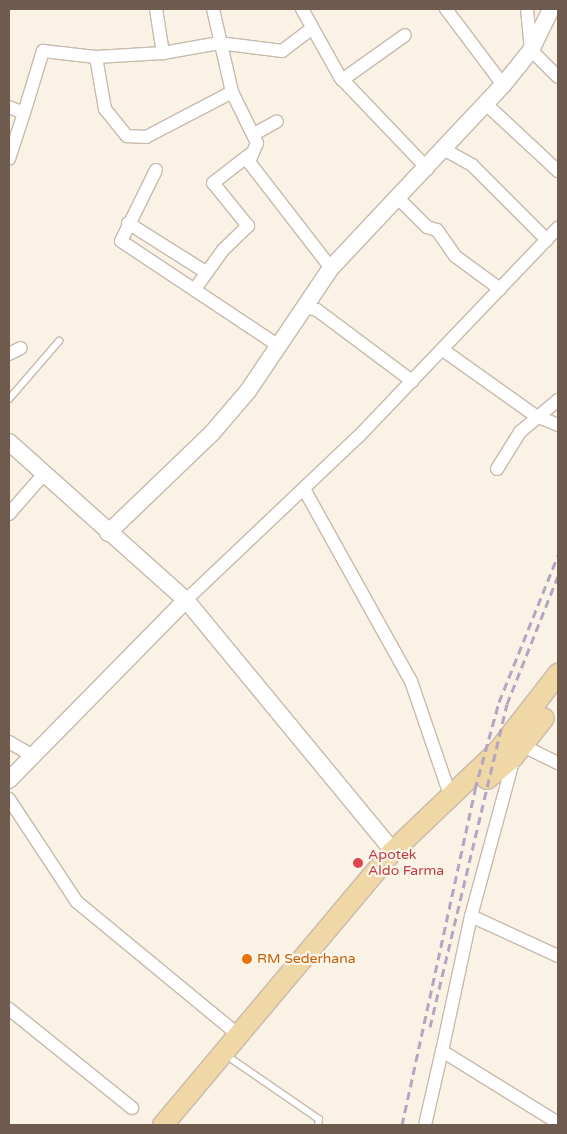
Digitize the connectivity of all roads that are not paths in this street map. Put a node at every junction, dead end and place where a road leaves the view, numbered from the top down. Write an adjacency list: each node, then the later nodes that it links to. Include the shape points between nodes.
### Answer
1 (156, 9): 11 (street)
2 (213, 9): 9 (street)
3 (302, 9): 7 (street)
4 (446, 9): 15 (street)
5 (527, 9): 10 (street)
6 (551, 9): 10 (street)
7 (312, 29): 9 (street, via 288,50); 14 (street)
8 (406, 35): 14 (street)
9 (219, 43): 11 (street); 16 (street)
10 (531, 50): 13 (street); 15 (street)
11 (163, 53): 12 (street)
12 (96, 57): 16 (street, via 105,109 126,136 146,137); 19 (street, via 42,52)
13 (558, 77)
14 (342, 80): 25 (street)
15 (503, 85): 17 (street)
16 (232, 92): 21 (street)
17 (487, 105): 22 (street); 27 (street)
18 (9, 107): 19 (street)
19 (24, 113): 24 (street)
20 (277, 121): 21 (street)
21 (254, 134): 23 (street, via 257,145)
22 (445, 150): 25 (street); 31 (street, via 472,165)
23 (249, 155): 32 (street, via 249,162); 33 (street, via 213,183 248,226)
24 (9, 159)
25 (428, 169): 28 (street)
26 (156, 170): 29 (street)
27 (558, 171)
28 (398, 198): 32 (street); 35 (street, via 427,227 437,230 455,256)
29 (128, 223): 33 (street); 34 (street, via 123,243)
30 (558, 228): 31 (street)
31 (547, 240): 35 (street)
32 (331, 268): 36 (street)
33 (207, 273): 34 (street)
34 (195, 289): 38 (street)
35 (500, 289): 40 (street)
36 (305, 307): 38 (street); 42 (street, via 317,310)
37 (59, 341): 43 (lane)
38 (279, 346): 52 (street, via 212,433)
39 (21, 348): 41 (street)
40 (442, 350): 42 (street); 45 (street)
41 (9, 354)
42 (412, 382): 50 (street)
43 (9, 399)
44 (558, 400): 45 (street)
45 (536, 416): 46 (street); 48 (street)
46 (558, 425)
47 (9, 442): 49 (street)
48 (497, 469)
49 (43, 475): 51 (street); 52 (street)
50 (304, 489): 53 (street); 61 (street, via 411,681)
51 (9, 514)
52 (108, 533): 53 (street)
53 (186, 600): 58 (street); 63 (street)
54 (558, 674): 61 (main road, via 524,723)
55 (558, 699): 57 (main road)
56 (9, 742): 58 (street)
57 (519, 750): 59 (street); 64 (street); 69 (main road, via 402,859)
58 (32, 756): 60 (street)
59 (558, 763)
60 (9, 780)
61 (450, 795): 63 (main road)
62 (9, 799): 67 (street, via 77,902)
63 (393, 851): 67 (main road)
64 (471, 916): 65 (street); 68 (street)
65 (558, 956)
66 (9, 1009): 70 (street)
67 (237, 1034): 72 (main road)
68 (442, 1050): 71 (street); 75 (street)
69 (233, 1060): 73 (main road); 74 (lane, via 319,1119)
70 (132, 1108)
71 (558, 1123)
72 (163, 1125)
73 (180, 1125)
74 (318, 1125)
75 (425, 1125)

